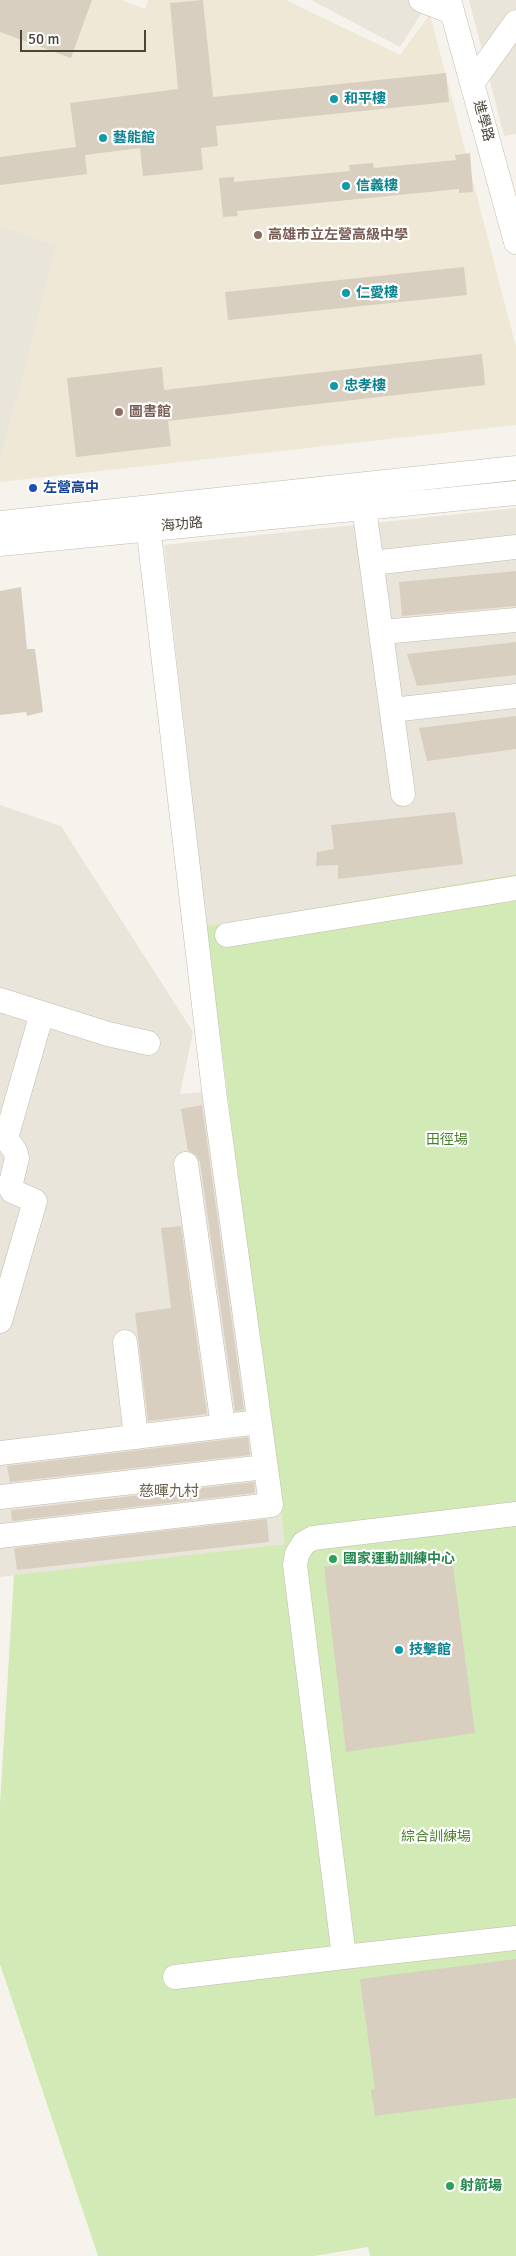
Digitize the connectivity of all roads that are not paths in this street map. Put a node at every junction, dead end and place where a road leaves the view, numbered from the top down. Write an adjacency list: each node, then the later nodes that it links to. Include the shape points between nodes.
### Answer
1 (421, 0): 2 (street)
2 (451, 6): 4 (street, 進學路)
3 (516, 22): 4 (street)
4 (473, 82): 5 (street, 進學路)
5 (516, 242)
6 (516, 468): 7 (street, 海功路)
7 (361, 485): 9 (street); 10 (street, 海功路)
8 (516, 493): 9 (street, 海功路)
9 (364, 509): 10 (street, 海功路); 14 (street)
10 (148, 518): 11 (street, 海功路); 12 (street, 海功路); 26 (street)
11 (0, 523)
12 (0, 544)
13 (516, 547): 14 (street)
14 (372, 563): 16 (street)
15 (516, 620): 16 (street)
16 (382, 632): 18 (street)
17 (516, 696): 18 (street)
18 (392, 710): 19 (street)
19 (403, 794)
20 (516, 888): 21 (street)
21 (227, 935)
22 (0, 1000): 23 (street)
23 (42, 1012): 24 (street, via 108,1034); 28 (street, via 6,1138 17,1158 10,1187 12,1191 35,1201)
24 (148, 1043)
25 (186, 1164): 27 (street)
26 (230, 1210): 27 (street); 30 (street)
27 (193, 1216): 31 (street)
28 (0, 1321)
29 (125, 1342): 32 (street)
30 (259, 1422): 31 (street); 34 (street)
31 (223, 1426): 32 (street)
32 (136, 1437): 33 (street)
33 (0, 1453)
34 (265, 1467): 35 (street); 37 (street, via 271,1505)
35 (0, 1497)
36 (516, 1514): 39 (street, via 313,1538 304,1543 297,1554 295,1565)
37 (0, 1532)
38 (516, 1938): 39 (street)
39 (344, 1957): 40 (street)
40 (175, 1977)

